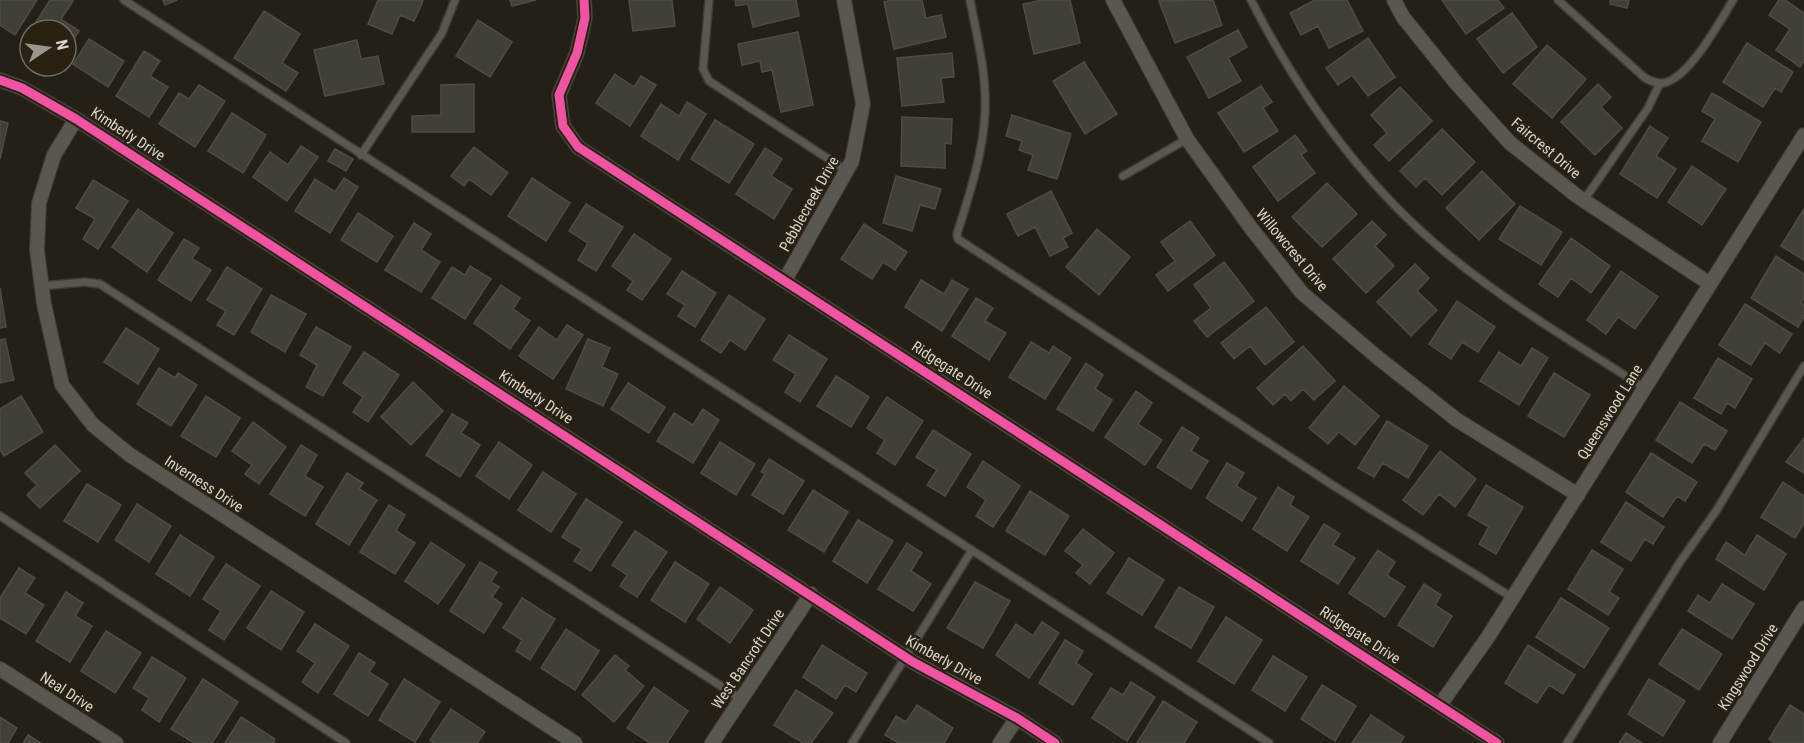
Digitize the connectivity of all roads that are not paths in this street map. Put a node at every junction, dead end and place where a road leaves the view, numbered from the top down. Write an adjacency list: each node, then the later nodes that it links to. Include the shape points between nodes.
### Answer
1 (124, 0): 17 (lane)
2 (455, 0): 17 (lane, via 442,33)
3 (584, 0): 21 (street, Ridgegate Drive, via 585,18 577,53 559,95 563,126 578,147)
4 (709, 0): 18 (lane, via 703,69 709,81)
5 (844, 0): 18 (street, Pebblecreek Drive, via 863,104)
6 (970, 0): 30 (lane, via 983,65 985,114 958,239)
7 (1113, 0): 16 (street, Willowcrest Drive)
8 (1251, 0): 25 (lane, via 1298,82 1338,140 1420,230 1529,314)
9 (1394, 0): 20 (street, Faircrest Drive, via 1456,83 1510,143)
10 (1558, 0): 13 (lane, via 1645,78)
11 (1733, 0): 13 (lane, via 1684,70 1671,81)
12 (0, 80): 14 (street, Kimberly Drive)
13 (1660, 83): 20 (lane, via 1648,108)
14 (76, 119): 23 (street, Inverness Drive, via 54,155 39,203); 29 (street, Kimberly Drive)
15 (1804, 135): 22 (street, Queenswood Lane)
16 (1187, 140): 19 (lane); 26 (street, Willowcrest Drive, via 1302,293 1457,420)
17 (361, 155): 28 (lane)
18 (847, 171): 21 (street, Pebblecreek Drive)
19 (1123, 176)
20 (1584, 200): 22 (street, Faircrest Drive)
21 (785, 280): 35 (street, Ridgegate Drive)
22 (1710, 284): 25 (street, Queenswood Lane)
23 (42, 286): 34 (lane, via 100,284); 39 (street, Inverness Drive, via 62,385 93,425 130,455)
24 (1804, 366): 46 (lane)
25 (1645, 388): 26 (street, Queenswood Lane)
26 (1578, 495): 30 (street, Queenswood Lane)
27 (0, 516): 38 (lane)
28 (972, 550): 32 (lane); 44 (lane)
29 (811, 594): 32 (street, Kimberly Drive); 34 (street, West Bancroft Drive)
30 (1512, 598): 35 (street, Queenswood Lane)
31 (1804, 608): 47 (street, Kingswood Drive)
32 (906, 657): 36 (street, Kimberly Drive); 41 (lane)
33 (0, 669): 37 (street, Neal Drive)
34 (741, 699): 40 (street, West Bancroft Drive)
35 (1440, 705): 45 (street, Ridgegate Drive)
36 (1017, 718): 42 (street); 43 (street, Kimberly Drive)
37 (116, 743)
38 (346, 743)
39 (575, 743)
40 (712, 743)
41 (852, 743)
42 (1000, 743)
43 (1054, 743)
44 (1269, 743)
45 (1497, 743)
46 (1568, 743)
47 (1720, 743)

